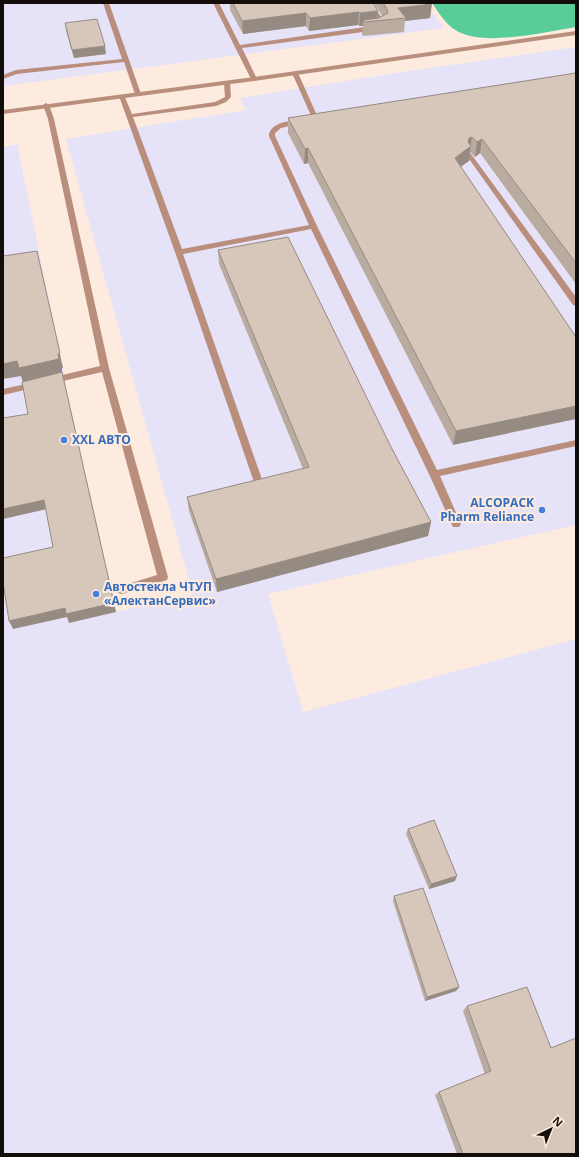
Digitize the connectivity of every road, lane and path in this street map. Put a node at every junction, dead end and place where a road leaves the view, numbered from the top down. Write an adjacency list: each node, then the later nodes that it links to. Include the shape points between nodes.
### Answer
1 (106, 3): 6 (street)
2 (216, 3): 5 (street)
3 (369, 3): 5 (street, via 382,23 378,28)
4 (576, 33): 7 (street)
5 (237, 47): 9 (street)
6 (126, 60): 8 (street, via 16,72); 11 (street)
7 (294, 73): 9 (street); 17 (street)
8 (3, 77)
9 (254, 79): 10 (street)
10 (227, 83): 11 (street); 15 (street, via 228,97 216,104)
11 (138, 94): 12 (street)
12 (122, 96): 13 (street); 15 (street)
13 (46, 105): 14 (street); 22 (street)
14 (3, 112)
15 (129, 116): 20 (street)
16 (324, 118): 17 (street)
17 (316, 120): 19 (street, via 279,126 272,132)
18 (469, 155): 21 (street)
19 (313, 226): 20 (street); 25 (street)
20 (178, 252): 26 (street)
21 (576, 303)
22 (105, 368): 23 (street); 28 (street, via 163,577)
23 (3, 392)
24 (576, 443): 25 (street)
25 (434, 474): 27 (street)
26 (259, 485)
27 (456, 524)
28 (122, 590)

